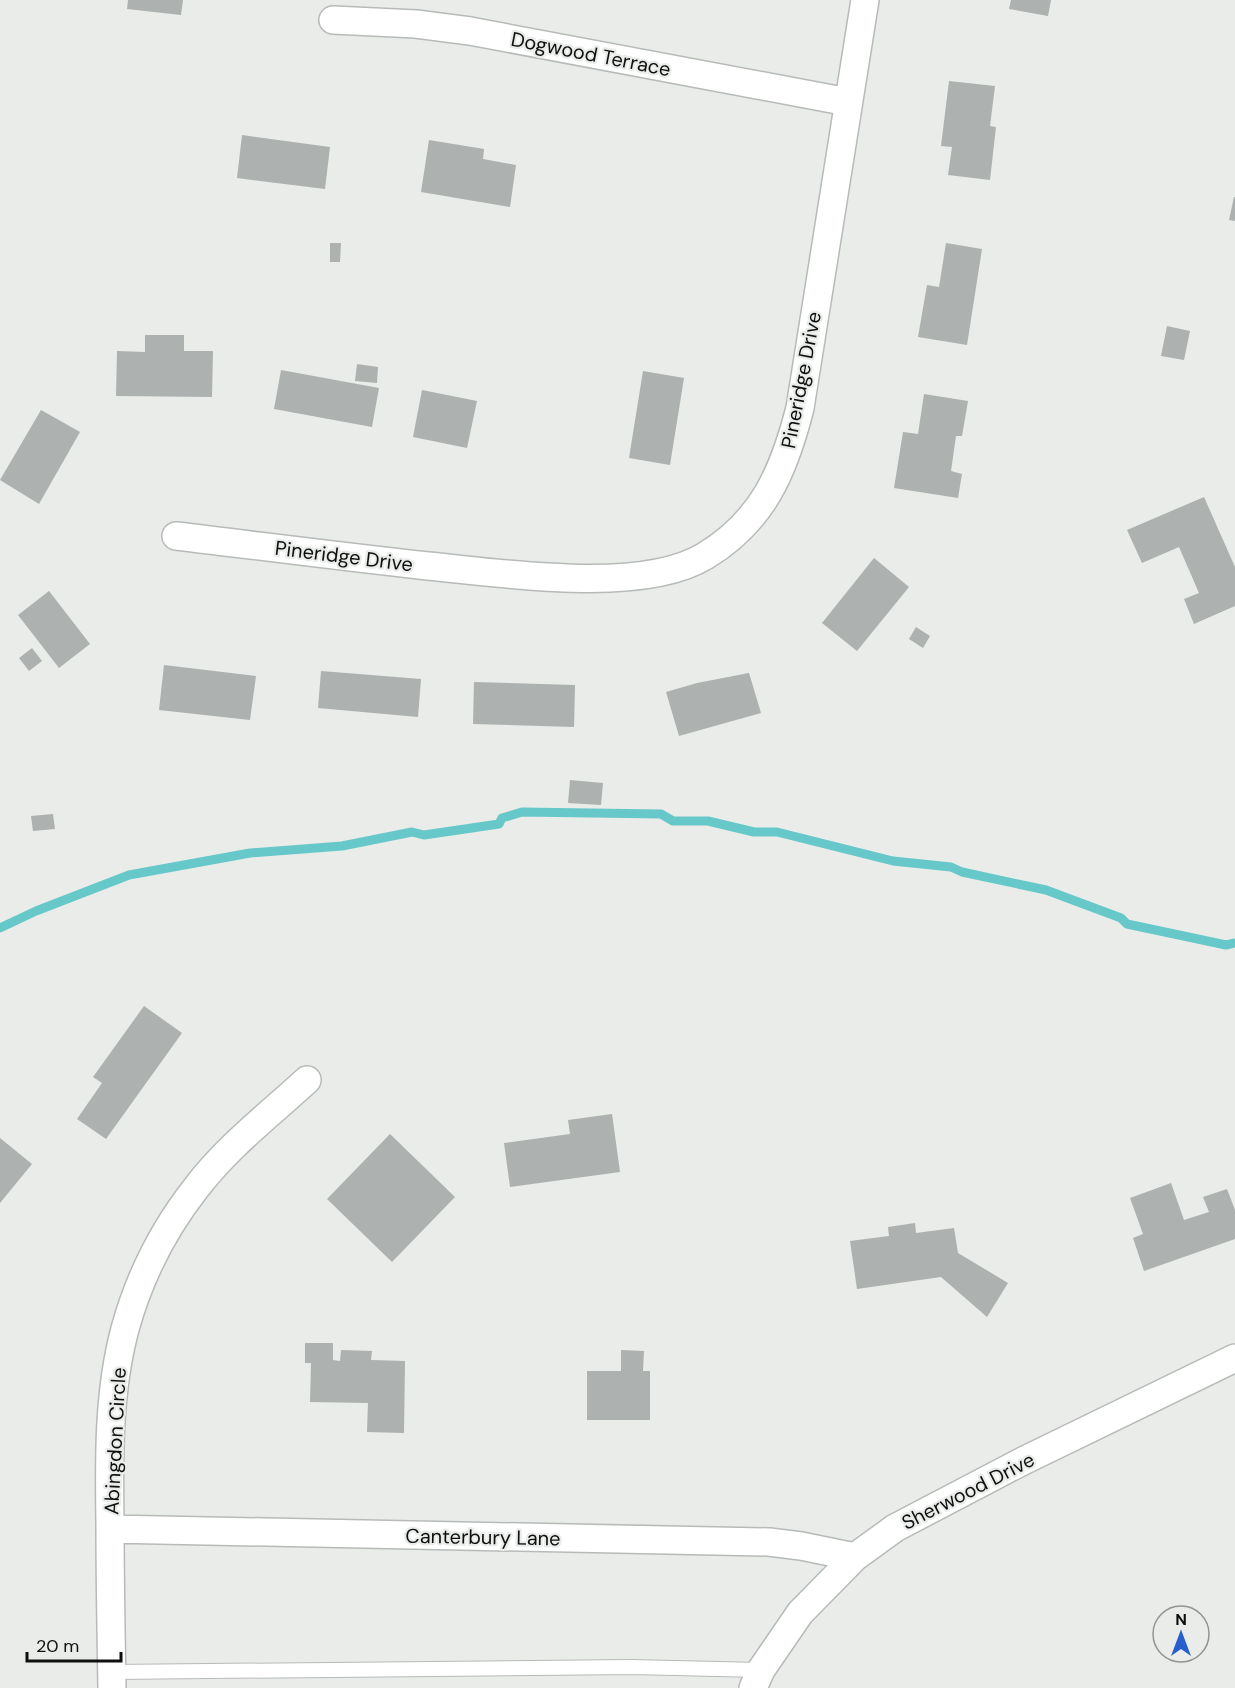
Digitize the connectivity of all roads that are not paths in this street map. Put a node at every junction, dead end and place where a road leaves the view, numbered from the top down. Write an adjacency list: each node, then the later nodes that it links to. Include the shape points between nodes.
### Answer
1 (865, 0): 3 (street, Pineridge Drive)
2 (333, 20): 3 (street, Dogwood Terrace, via 470,31)
3 (848, 102): 4 (street, Pineridge Drive, via 800,408 790,447 774,486 754,515 705,557 653,575 526,576)
4 (176, 536)
5 (307, 1080): 7 (street, Abingdon Circle, via 215,1164 159,1242 146,1270 125,1330 114,1388)
6 (1235, 1358): 8 (street, Sherwood Drive, via 916,1517)
7 (110, 1529): 8 (street, Canterbury Lane, via 769,1542); 10 (street, Abingdon Circle)
8 (855, 1557): 9 (street, Sherwood Drive, via 800,1612)
9 (757, 1679): 10 (lane, via 619,1667)
10 (112, 1680)

